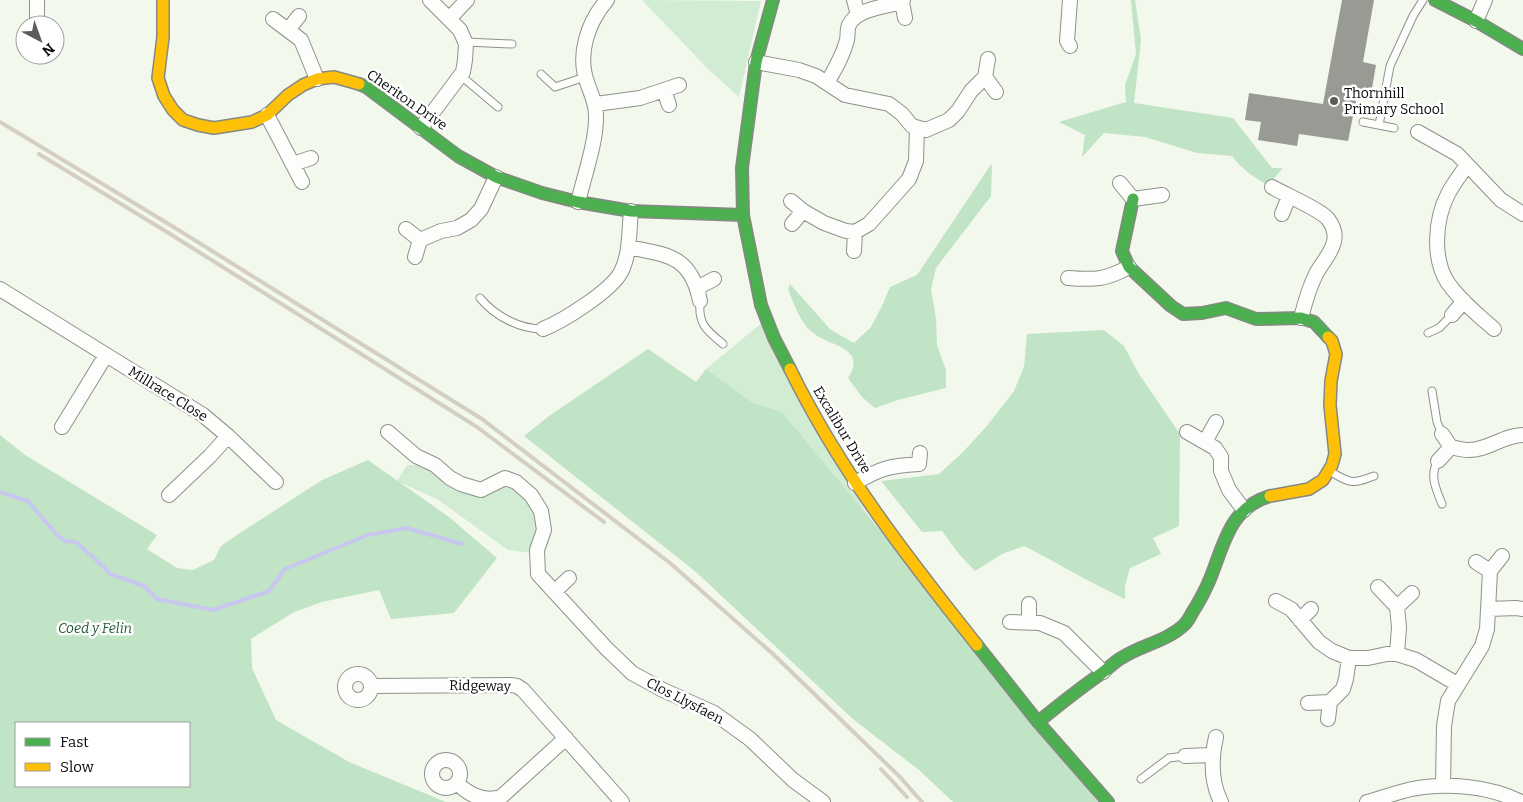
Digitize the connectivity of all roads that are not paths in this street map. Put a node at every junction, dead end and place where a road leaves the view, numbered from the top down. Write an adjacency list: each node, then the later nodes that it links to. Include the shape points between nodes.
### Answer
1 (37, 0): 13 (street)
2 (163, 0): 39 (street, Cheriton Drive, via 158,78 172,110 184,120 214,128 252,122)
3 (430, 0): 18 (street)
4 (467, 0): 18 (street)
5 (773, 0): 26 (street, Excalibur Drive)
6 (854, 0): 14 (street)
7 (1070, 0): 23 (street, via 1067,41)
8 (1423, 0): 41 (lane, via 1390,66)
9 (1435, 0): 19 (street)
10 (1485, 0): 19 (street)
11 (603, 1): 29 (street, via 584,45)
12 (903, 1): 14 (street); 16 (street)
13 (37, 15)
14 (858, 15): 32 (street, via 849,25 840,61)
15 (299, 16): 20 (street)
16 (905, 18)
17 (273, 19): 20 (street)
18 (449, 19): 21 (street)
19 (1476, 21): 24 (street)
20 (288, 30): 31 (street, via 301,40)
21 (466, 42): 22 (lane); 28 (street, via 466,60)
22 (512, 44)
23 (1070, 46)
24 (1523, 48)
25 (988, 59): 30 (street)
26 (756, 62): 32 (street, via 799,70); 62 (street, Excalibur Drive, via 742,168)
27 (542, 74): 29 (lane, via 555,87)
28 (460, 75): 38 (lane); 42 (street)
29 (585, 77): 36 (street)
30 (984, 77): 35 (street); 43 (street, via 949,120 926,130)
31 (318, 79): 39 (street, Cheriton Drive, via 288,95); 42 (street, Cheriton Drive, via 352,81 366,87)
32 (827, 82): 43 (street, via 845,95 889,104)
33 (679, 85): 34 (street)
34 (664, 90): 36 (street, via 640,98); 37 (street)
35 (996, 92)
36 (596, 104): 57 (street, via 594,136)
37 (670, 105)
38 (498, 107)
39 (267, 115): 47 (street)
40 (1363, 122): 41 (lane)
41 (1379, 125): 44 (lane)
42 (421, 128): 49 (street, Cheriton Drive, via 458,156)
43 (917, 128): 65 (street, via 916,161 909,179 869,224)
44 (1394, 128)
45 (1418, 132): 48 (street, via 1457,154)
46 (311, 158): 47 (street)
47 (293, 164): 50 (street)
48 (1467, 165): 61 (street, via 1501,200); 76 (street, via 1443,204 1438,238 1442,272)
49 (496, 177): 57 (street, Cheriton Drive); 66 (street, via 481,209 471,220)
50 (302, 182)
51 (1120, 183): 55 (street)
52 (1272, 187): 54 (street)
53 (1162, 195): 55 (street)
54 (1289, 196): 60 (street); 78 (street, via 1328,218 1334,229 1334,242 1307,294)
55 (1133, 199): 70 (street, via 1122,251)
56 (791, 201): 59 (street)
57 (578, 202): 58 (street, Cheriton Drive)
58 (631, 211): 62 (street, Cheriton Drive); 67 (street)
59 (804, 211): 63 (street); 65 (street, via 824,223)
60 (1282, 214)
61 (1523, 214)
62 (743, 215): 99 (street, Excalibur Drive, via 761,305 774,338 801,392)
63 (792, 224)
64 (406, 230): 66 (street)
65 (855, 232): 68 (street)
66 (420, 240): 69 (street)
67 (628, 247): 74 (street, via 668,255 682,264); 79 (street, via 620,273 610,286)
68 (854, 250)
69 (415, 257)
70 (1129, 267): 71 (street, via 1111,276 1091,280); 78 (street, via 1183,314 1226,308 1256,319)
71 (1068, 278)
72 (714, 279): 74 (street)
73 (0, 289): 83 (street, Millrace Close)
74 (699, 294): 82 (lane, via 701,321)
75 (480, 298): 79 (lane, via 502,318 532,329)
76 (1464, 301): 77 (street); 80 (street)
77 (1452, 315): 81 (lane, via 1439,328)
78 (1301, 318): 96 (street, via 1314,322 1332,340 1336,354 1330,405 1335,454)
79 (543, 329)
80 (1494, 329)
81 (1428, 332)
82 (722, 344)
83 (106, 355): 86 (street); 91 (street, Millrace Close, via 203,415)
84 (1432, 391): 89 (lane, via 1436,422)
85 (1216, 422): 92 (street)
86 (62, 427)
87 (388, 432): 108 (street, Clos Llysfaen, via 416,456 461,484 481,490 505,478 516,482 531,495 541,511 544,530 537,550 538,574)
88 (1187, 432): 92 (street)
89 (1442, 434): 93 (street)
90 (1523, 435): 93 (street, via 1514,435 1474,450)
91 (228, 436): 98 (street, Millrace Close); 100 (street)
92 (1205, 442): 102 (street, via 1221,457 1221,471 1229,490)
93 (1451, 447): 95 (street)
94 (920, 453): 99 (street, via 919,464 889,467)
95 (1438, 461): 101 (lane, via 1433,476)
96 (1329, 470): 97 (lane, via 1353,482); 102 (street, via 1323,480 1309,489 1260,499)
97 (1374, 476)
98 (276, 482)
99 (856, 483): 127 (street, Excalibur Drive, via 909,559)
100 (170, 495)
101 (1442, 504)
102 (1244, 510): 121 (street, via 1231,525 1210,579 1184,625 1167,637 1122,657)
103 (1502, 556): 105 (street)
104 (1476, 562): 105 (street)
105 (1490, 571): 114 (street)
106 (569, 578): 108 (street)
107 (1378, 587): 112 (street)
108 (554, 592): 136 (street, Clos Llysfaen, via 632,673 714,713 750,739 793,780)
109 (1412, 593): 112 (street)
110 (1276, 601): 116 (street, via 1291,609)
111 (1029, 604): 118 (street)
112 (1397, 607): 119 (street)
113 (1311, 609): 116 (street)
114 (1488, 609): 115 (street); 122 (street, via 1482,646)
115 (1523, 610)
116 (1300, 620): 120 (street, via 1319,642)
117 (1010, 622): 118 (street)
118 (1029, 623): 121 (street, via 1040,623 1064,633)
119 (1397, 654): 120 (street); 122 (street, via 1416,660)
120 (1349, 658): 124 (street, via 1343,689)
121 (1103, 672): 127 (street)
122 (1457, 684): 134 (street, via 1448,701 1444,726)
123 (372, 686): 128 (street, Ridgeway, via 511,684 523,690)
124 (1330, 702): 125 (street); 126 (street)
125 (1308, 704)
126 (1328, 718)
127 (1038, 722): 137 (street, Excalibur Drive)
128 (566, 738): 133 (street, via 501,797 474,796); 135 (street, Ridgeway)
129 (1216, 738): 130 (street)
130 (1212, 755): 131 (street); 138 (street, via 1214,784)
131 (1185, 756): 132 (lane, via 1169,758)
132 (1141, 779)
133 (457, 783)
134 (1443, 786): 139 (street, via 1412,789); 140 (street, via 1478,788)
135 (622, 802)
136 (822, 802)
137 (1108, 802)
138 (1221, 802)
139 (1367, 802)
140 (1521, 802)

